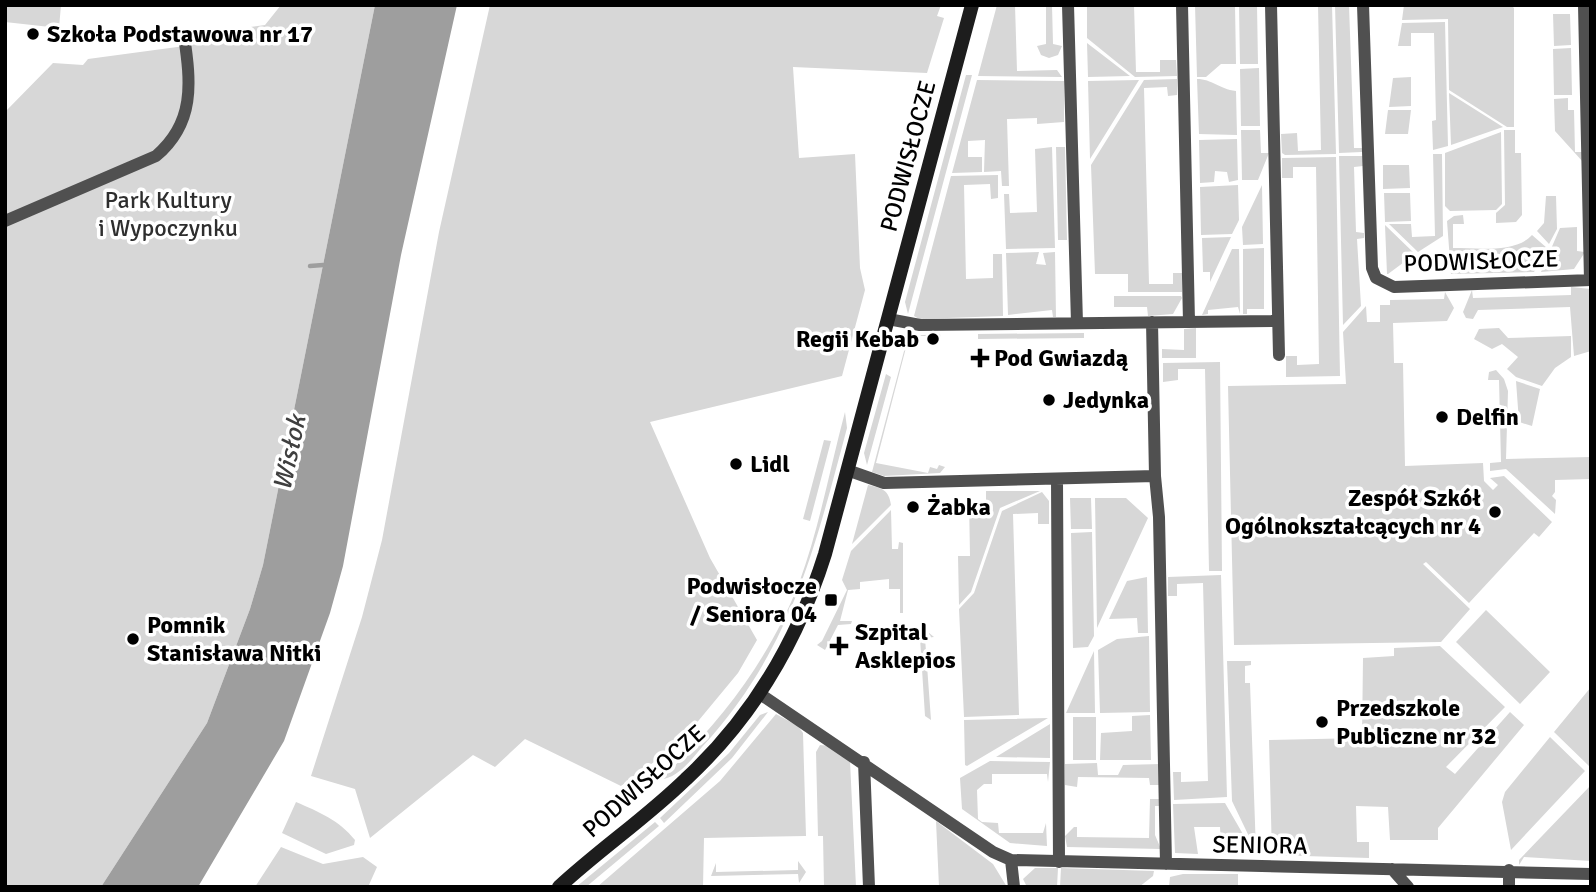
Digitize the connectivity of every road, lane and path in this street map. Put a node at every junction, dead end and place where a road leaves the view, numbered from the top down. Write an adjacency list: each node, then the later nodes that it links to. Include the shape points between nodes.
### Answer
1 (972, 5): 10 (street, PODWISŁOCZE)
2 (1068, 5): 14 (street)
3 (1182, 5): 13 (street)
4 (1272, 5): 11 (street)
5 (1363, 5): 9 (street, PODWISŁOCZE, via 1373,273 1380,282 1394,287)
6 (1584, 5): 9 (street, PODWISŁOCZE)
7 (184, 36): 8 (street, via 190,94 183,121 166,148)
8 (5, 220)
9 (1591, 279)
10 (888, 319): 14 (street, via 920,325); 16 (street, PODWISŁOCZE)
11 (1277, 320): 13 (street); 15 (street)
12 (1152, 322): 13 (street); 14 (street); 17 (street)
13 (1189, 322)
14 (1077, 323)
15 (1279, 355)
16 (847, 470): 18 (street, via 884,482); 19 (street, PODWISŁOCZE, via 810,598)
17 (1155, 476): 18 (street); 23 (street)
18 (1057, 479): 22 (street)
19 (760, 694): 20 (street, SENIORA); 27 (street, PODWISŁOCZE, via 686,780)
20 (864, 762): 21 (street, SENIORA); 28 (street)
21 (1011, 860): 22 (street, SENIORA); 29 (street)
22 (1059, 862): 23 (street, SENIORA)
23 (1166, 864): 24 (street, SENIORA)
24 (1392, 869): 25 (street, SENIORA); 30 (street)
25 (1509, 870): 26 (street, SENIORA); 31 (street)
26 (1591, 874)
27 (559, 887)
28 (869, 887)
29 (1014, 887)
30 (1408, 887)
31 (1509, 887)

